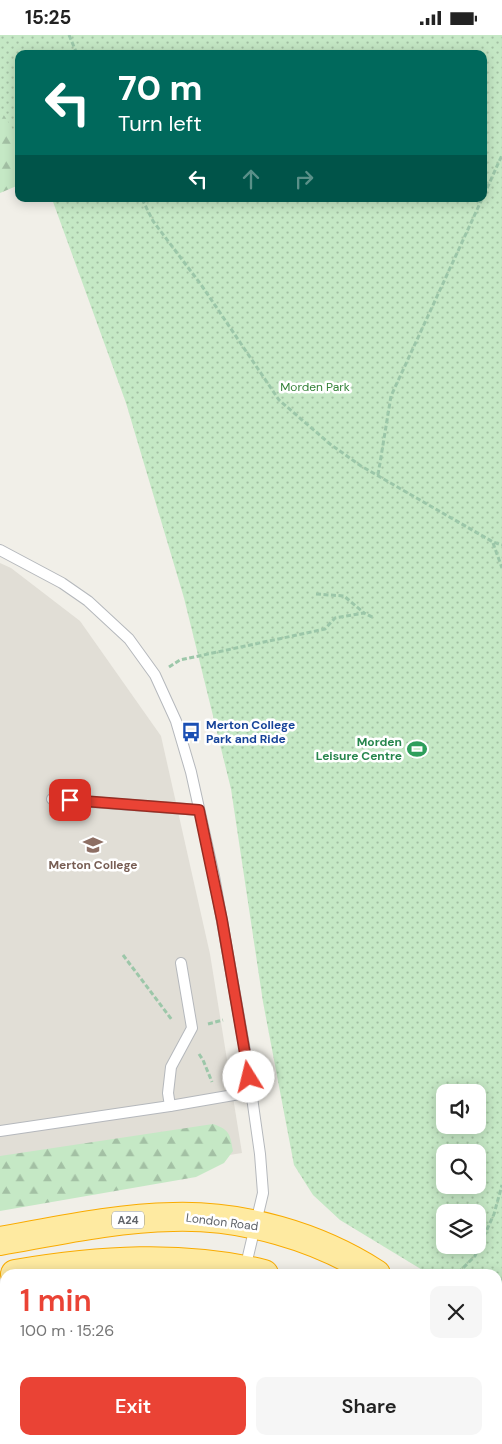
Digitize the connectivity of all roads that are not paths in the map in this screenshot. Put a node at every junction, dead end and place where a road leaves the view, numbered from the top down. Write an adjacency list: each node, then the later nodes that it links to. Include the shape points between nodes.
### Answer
1 (0, 550): 3 (lane, via 62,583 88,601 129,639 155,675 176,721)
2 (52, 799): 3 (lane)
3 (199, 810): 5 (lane, via 222,920)
4 (181, 963): 6 (lane, via 192,1029 171,1067)
5 (251, 1092): 6 (lane); 8 (lane, via 263,1193)
6 (170, 1106): 7 (lane)
7 (0, 1131)
8 (256, 1225): 9 (highway, London Road / A24, via 212,1218 171,1217 115,1221); 12 (lane); 13 (highway, London Road / A24, via 313,1242)
9 (0, 1241)
10 (58, 1269): 11 (highway, via 117,1262 196,1263)
11 (240, 1269)
12 (255, 1269)
13 (366, 1269)

